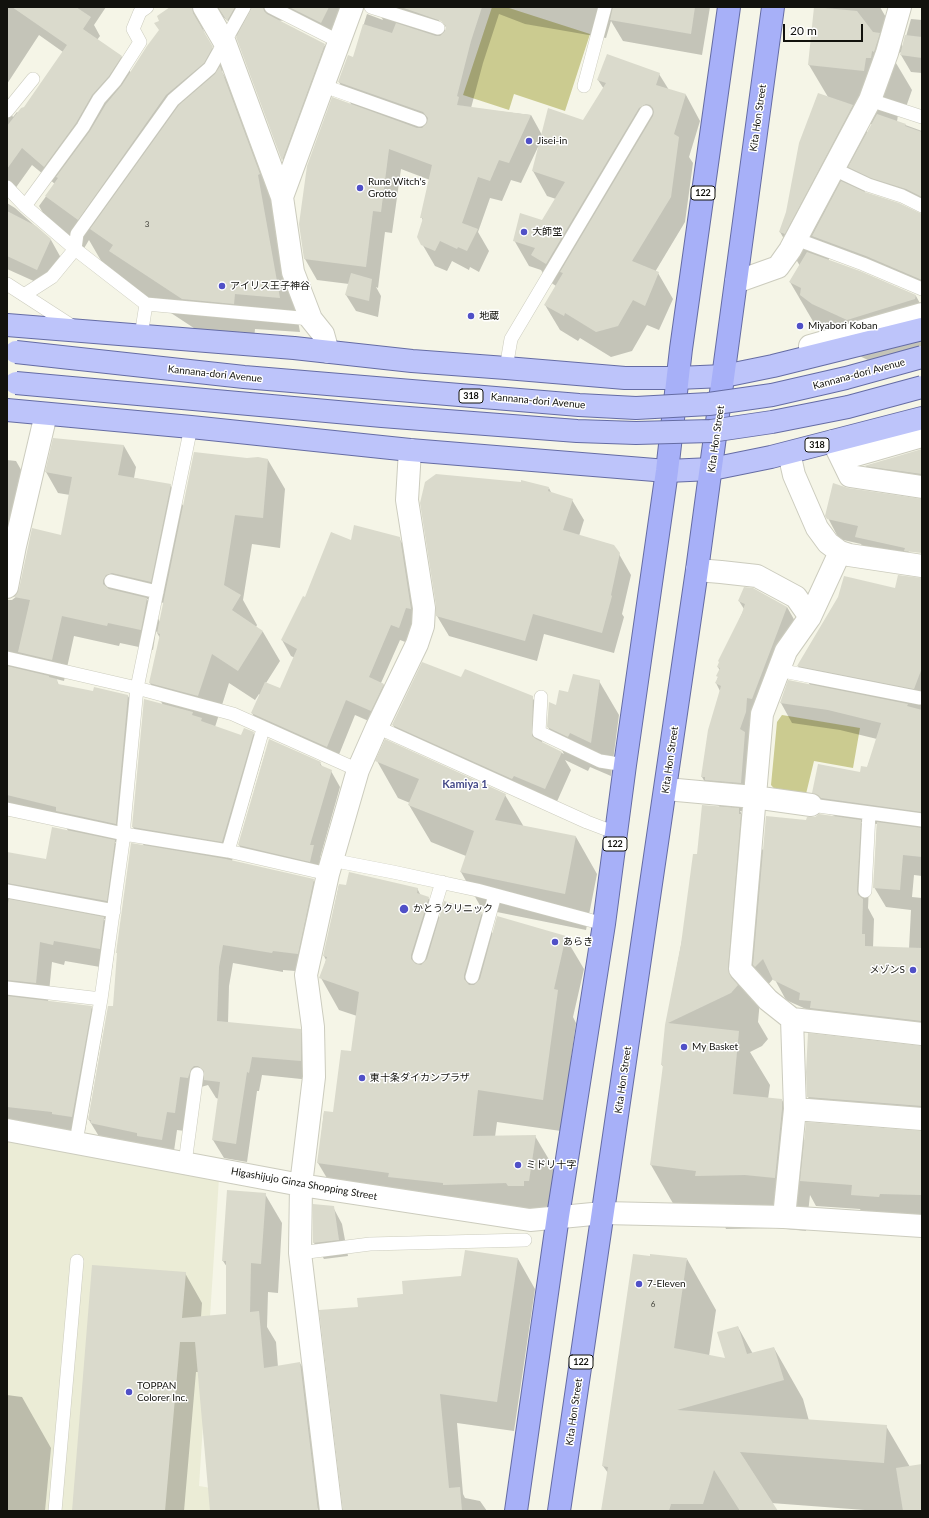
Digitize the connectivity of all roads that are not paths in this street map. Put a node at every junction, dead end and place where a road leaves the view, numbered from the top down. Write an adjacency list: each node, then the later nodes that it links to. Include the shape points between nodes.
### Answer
1 (147, 7): 25 (lane, via 140,12 134,29 140,42 115,81 99,99 83,127)
2 (204, 7): 13 (street)
3 (244, 7): 13 (lane)
4 (271, 7): 12 (lane)
5 (352, 7): 12 (street)
6 (371, 7): 11 (lane)
7 (605, 7): 16 (lane)
8 (729, 7): 46 (highway, 122)
9 (773, 7): 29 (highway, Kita Hon Street / 122)
10 (900, 7): 17 (street)
11 (438, 28)
12 (340, 42): 15 (street)
13 (225, 43): 24 (street); 28 (lane, via 210,68 174,100 78,234)
14 (33, 79): 18 (lane)
15 (324, 86): 21 (lane); 24 (street)
16 (584, 86)
17 (870, 100): 20 (lane); 22 (street)
18 (7, 111)
19 (646, 112): 44 (lane, via 511,339)
20 (922, 117)
21 (420, 120)
22 (834, 169): 26 (lane); 27 (street)
23 (7, 187): 25 (lane)
24 (282, 197): 35 (street, via 293,272)
25 (25, 206): 28 (lane)
26 (922, 206)
27 (796, 239): 29 (street, via 778,267); 31 (lane)
28 (75, 249): 32 (lane, via 52,277); 33 (lane)
29 (736, 282): 45 (highway, Kita Hon Street / 122)
30 (7, 284): 32 (lane)
31 (922, 289)
32 (24, 295): 38 (lane)
33 (146, 304): 35 (lane); 39 (lane)
34 (922, 314): 40 (street)
35 (311, 319): 42 (street, via 323,334)
36 (7, 325): 38 (main road)
37 (922, 329): 45 (main road)
38 (80, 331): 39 (main road)
39 (141, 336): 42 (main road)
40 (800, 349)
41 (12, 352): 43 (main road, Kannana-dori Avenue / 318, bridge, via 252,378 636,408 709,404 772,395)
42 (328, 352): 44 (main road)
43 (922, 357)
44 (506, 368): 46 (main road, via 625,378)
45 (724, 376): 46 (main road); 57 (highway, Kita Hon Street / 122)
46 (677, 378): 58 (highway, 122)
47 (12, 382): 48 (main road, bridge, via 382,416 636,434 711,431 772,422)
48 (922, 387)
49 (7, 410): 50 (main road, 318)
50 (46, 414): 52 (main road, 318); 60 (street)
51 (922, 418): 55 (main road, 318)
52 (191, 427): 54 (main road, 318); 66 (lane)
53 (922, 436): 55 (street)
54 (410, 450): 58 (main road, 318); 73 (street, via 407,500 424,608 423,626 418,644)
55 (837, 450): 56 (main road, 318); 59 (street, via 850,476)
56 (789, 453): 57 (main road, 318); 61 (street, via 794,475 817,528 828,543)
57 (712, 469): 58 (main road, 318); 63 (highway, Kita Hon Street / 122)
58 (667, 471): 75 (highway, 122)
59 (922, 488)
60 (11, 545): 65 (street)
61 (840, 552): 62 (street); 67 (street)
62 (922, 566)
63 (698, 570): 67 (street, via 757,576 796,597); 77 (highway, Kita Hon Street / 122)
64 (111, 581): 66 (lane)
65 (7, 587)
66 (157, 592): 70 (lane)
67 (810, 617): 69 (street, via 786,651)
68 (7, 658): 70 (lane)
69 (778, 670): 72 (lane); 78 (street, via 762,714)
70 (137, 688): 74 (lane, via 233,714); 84 (lane)
71 (541, 697): 75 (lane, via 540,732 600,761)
72 (920, 698)
73 (377, 727): 76 (street); 83 (lane)
74 (264, 729): 76 (lane); 85 (lane)
75 (625, 765): 83 (highway, 122)
76 (358, 770): 86 (street)
77 (666, 789): 78 (street); 106 (highway, Kita Hon Street / 122)
78 (754, 797): 79 (street); 97 (street, via 740,969 768,1000)
79 (811, 805): 81 (lane)
80 (7, 808): 84 (lane)
81 (869, 813): 82 (lane); 89 (lane)
82 (922, 820)
83 (616, 833): 92 (highway, 122)
84 (124, 834): 85 (lane); 91 (lane)
85 (228, 851): 86 (lane)
86 (329, 867): 87 (lane); 105 (street, via 306,975 313,1027 314,1077)
87 (442, 882): 90 (lane); 93 (lane)
88 (7, 891): 91 (lane)
89 (865, 891)
90 (495, 895): 92 (lane); 94 (lane)
91 (114, 911): 96 (lane)
92 (604, 924): 107 (highway, 122)
93 (419, 957)
94 (472, 978)
95 (7, 988): 96 (lane)
96 (101, 999): 103 (lane)
97 (792, 1019): 98 (street); 100 (street)
98 (922, 1034)
99 (197, 1074): 104 (lane)
100 (795, 1109): 101 (street); 108 (street)
101 (922, 1119)
102 (7, 1130): 103 (street, Higashijujo Ginza Shopping Street)
103 (76, 1142): 104 (street, Higashijujo Ginza Shopping Street)
104 (185, 1163): 105 (street, Higashijujo Ginza Shopping Street)
105 (301, 1185): 107 (street, Higashijujo Ginza Shopping Street, via 530,1220); 111 (street)
106 (603, 1213): 107 (street, Higashijujo Ginza Shopping Street); 108 (street, Higashijujo Ginza Shopping Street); 116 (highway, Kita Hon Street / 122)
107 (558, 1216): 115 (highway, 122)
108 (784, 1217): 109 (street, Higashijujo Ginza Shopping Street)
109 (922, 1226)
110 (525, 1240): 111 (lane, via 370,1244)
111 (300, 1252): 114 (street)
112 (77, 1262): 113 (lane)
113 (55, 1511)
114 (331, 1511)
115 (516, 1511)
116 (560, 1511)

